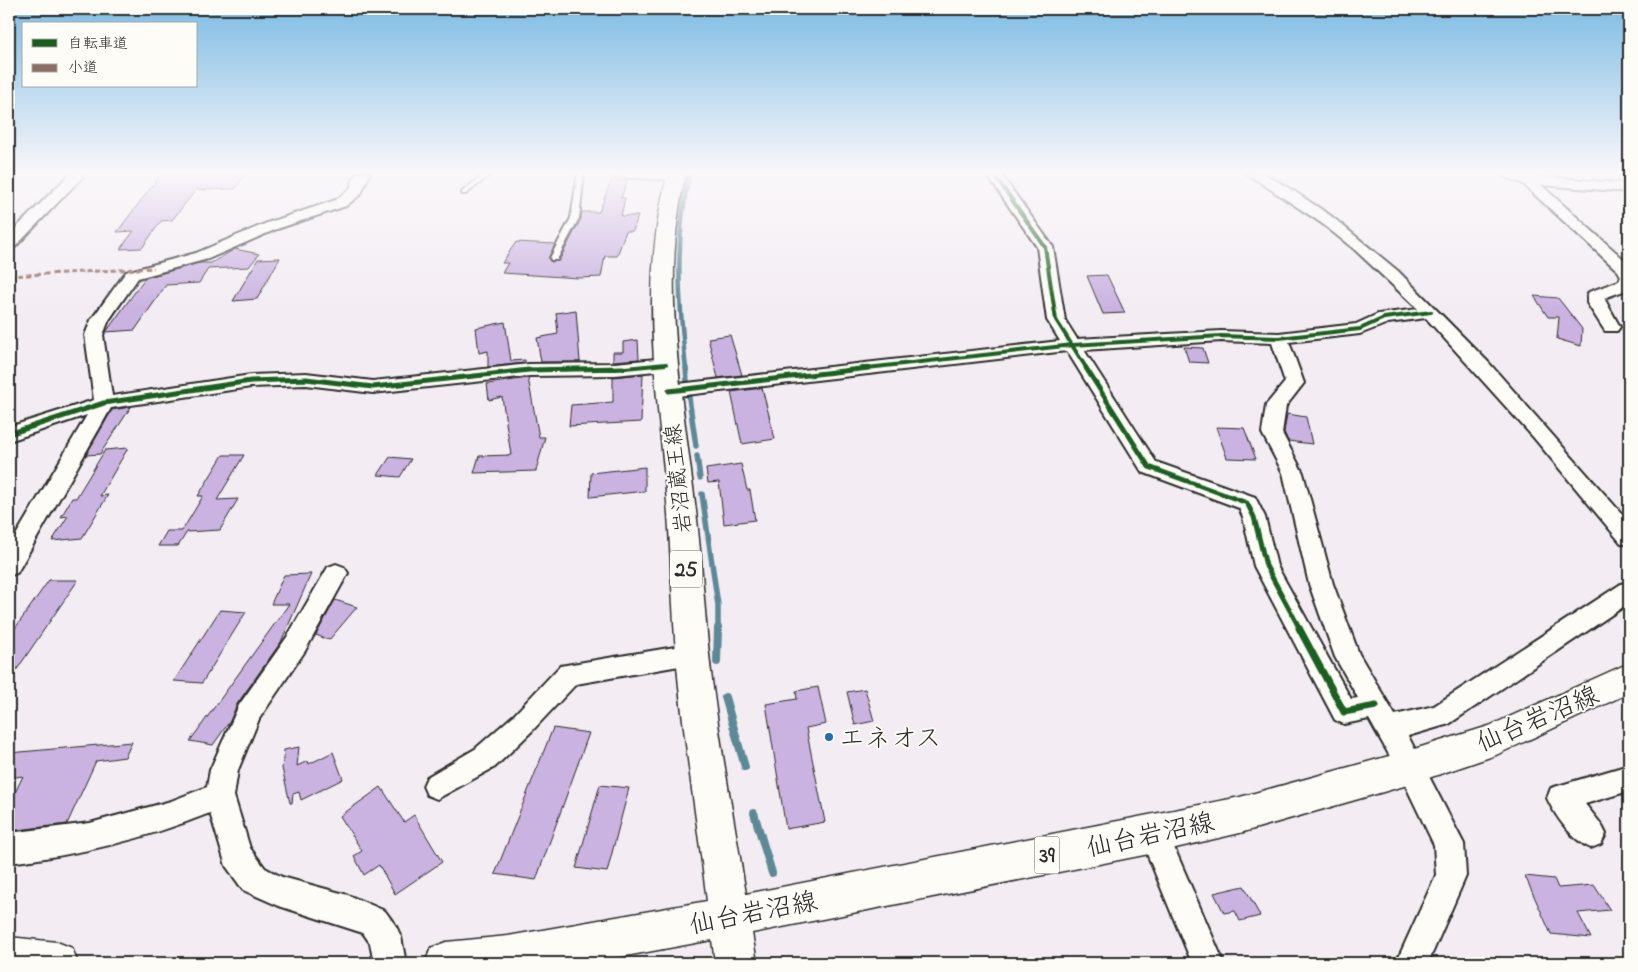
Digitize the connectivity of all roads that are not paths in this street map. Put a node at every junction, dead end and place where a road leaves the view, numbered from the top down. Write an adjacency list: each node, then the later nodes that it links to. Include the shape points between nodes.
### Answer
1 (34, 218): 8 (street)
2 (295, 218): 16 (street, via 202,256 132,275 103,315 94,335)
3 (575, 218): 9 (lane)
4 (666, 218): 15 (main road, 岩沼蔵王線 / 25, via 662,297)
5 (1025, 218): 14 (street, via 1045,247 1056,320)
6 (1323, 218): 11 (street, via 1372,257)
7 (1569, 218): 10 (street)
8 (9, 244)
9 (554, 258)
10 (1629, 276): 12 (street, via 1626,284 1595,296)
11 (1431, 312): 13 (street, via 1384,318 1360,328); 18 (street, via 1544,435)
12 (1611, 327)
13 (1279, 338): 14 (street, via 1221,336); 24 (street, via 1295,383 1276,405 1272,433 1293,473 1321,584 1348,658)
14 (1073, 345): 15 (street); 24 (street, via 1149,467 1246,502 1254,517 1266,566 1344,712)
15 (667, 378): 16 (street, via 615,369 529,370 373,387 306,379 251,381); 22 (main road, 岩沼蔵王線 / 25)
16 (104, 403): 17 (street); 19 (street)
17 (9, 434)
18 (1629, 537)
19 (9, 567)
20 (336, 573): 29 (street, via 296,644 248,713 224,770)
21 (1629, 591): 25 (street, via 1440,716)
22 (693, 655): 28 (street, via 569,674 485,758); 33 (main road, 岩沼蔵王線 / 25)
23 (1629, 677): 26 (main road, 仙台岩沼線 / 39, via 1496,739)
24 (1376, 706): 25 (street)
25 (1389, 728): 26 (street)
26 (1411, 767): 30 (main road, 仙台岩沼線 / 39, via 1240,815); 40 (street, via 1448,844 1451,876)
27 (1629, 778): 31 (street, via 1561,798)
28 (437, 786)
29 (220, 796): 32 (street, via 90,837); 36 (street, via 237,856 254,879 279,891 374,922 385,937)
30 (1154, 834): 33 (main road, 仙台岩沼線 / 39); 39 (street)
31 (1591, 834)
32 (9, 848)
33 (730, 917): 37 (main road, 仙台岩沼線 / 39, via 508,957); 38 (main road, 岩沼蔵王線 / 25)
34 (9, 958): 35 (main road)
35 (56, 963)
36 (390, 963)
37 (446, 963)
38 (736, 963)
39 (1208, 963)
40 (1412, 963)

